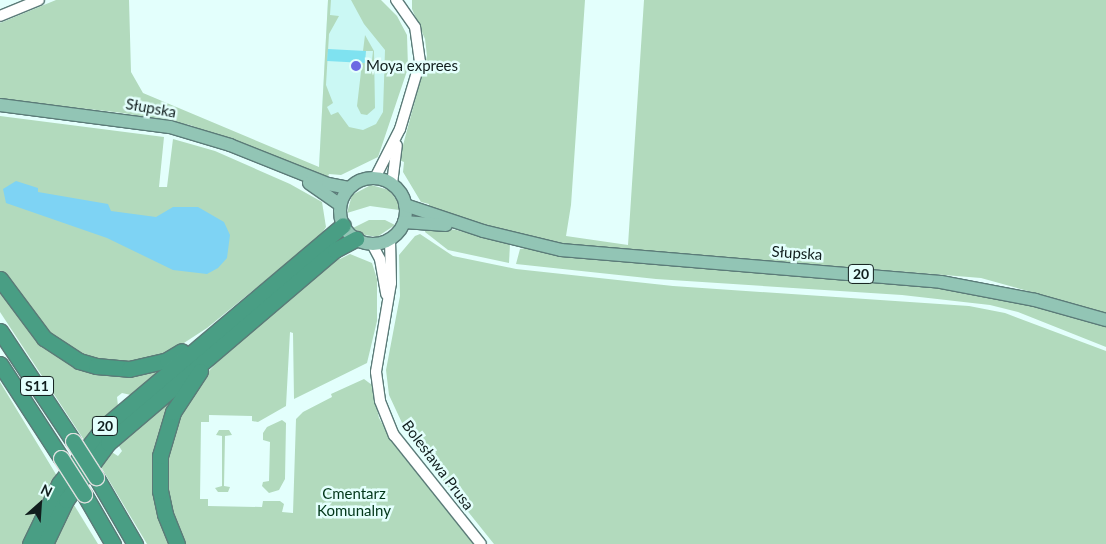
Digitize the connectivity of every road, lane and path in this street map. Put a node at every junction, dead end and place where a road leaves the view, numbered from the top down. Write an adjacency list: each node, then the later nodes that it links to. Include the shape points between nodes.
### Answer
1 (396, 0): 5 (street, via 412,20 421,52 418,74)
2 (34, 1): 3 (street)
3 (0, 16)
4 (0, 105): 6 (main road, Słupska, via 170,127 230,145)
5 (400, 129): 7 (street); 8 (street)
6 (290, 171): 9 (main road, Słupska, via 336,187); 10 (main road, Słupska)
7 (376, 178): 8 (main road); 9 (main road, via 362,179)
8 (392, 184): 11 (main road)
9 (349, 188): 10 (main road)
10 (340, 205): 13 (main road)
11 (405, 205): 12 (main road); 14 (main road, Słupska / 20)
12 (404, 222): 14 (main road, Słupska / 20); 16 (main road)
13 (343, 225): 15 (main road); 22 (highway, 20)
14 (482, 230): 20 (main road, Słupska / 20, via 578,252 951,283 1035,300)
15 (356, 239): 17 (main road); 23 (highway, via 335,250)
16 (390, 239): 17 (main road); 19 (street, Bolesława Prusa, via 391,277)
17 (372, 244): 19 (street, Bolesława Prusa, via 383,273)
18 (0, 279): 22 (highway, via 44,338 63,353 96,366 115,369 147,366 167,360)
19 (387, 310): 30 (street, Bolesława Prusa, via 376,372 383,413 401,444)
20 (1106, 320)
21 (0, 331): 28 (highway, S11, bridge, via 96,477)
22 (211, 334): 25 (highway, 20, via 90,442 59,484)
23 (214, 354): 26 (highway, via 108,442 66,500); 29 (highway, via 178,402 163,441 160,491)
24 (0, 364): 27 (highway, S11, bridge)
25 (30, 544)
26 (45, 544)
27 (113, 544)
28 (135, 544)
29 (177, 544)
30 (481, 544)

